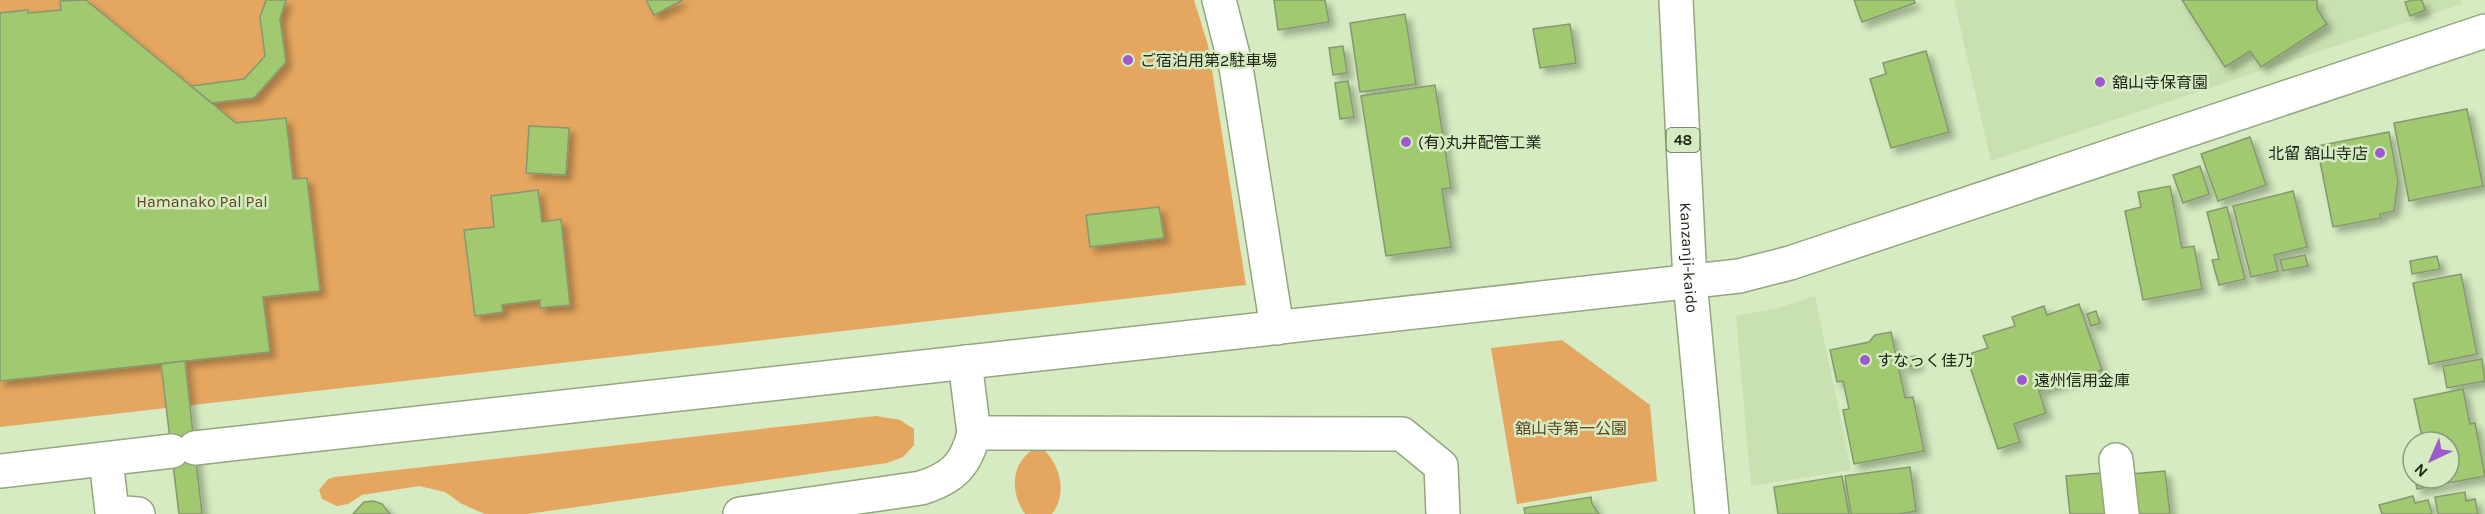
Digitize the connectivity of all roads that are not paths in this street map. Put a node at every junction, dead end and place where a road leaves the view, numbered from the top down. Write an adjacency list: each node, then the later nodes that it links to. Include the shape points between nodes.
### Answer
1 (1219, 0): 5 (street, via 1236,67)
2 (1676, 0): 4 (street, Kanzanji-kaido / 48)
3 (2485, 32): 4 (street, via 1790,263 1740,276)
4 (1690, 281): 5 (street); 14 (street, Kanzanji-kaido / 48)
5 (1277, 328): 6 (street)
6 (965, 362): 7 (street); 8 (street)
7 (974, 432): 12 (street, via 969,452 957,469 940,482); 13 (street, via 1402,434 1441,466)
8 (106, 459): 10 (street); 11 (street, via 112,512)
9 (2116, 460): 15 (street)
10 (0, 471)
11 (138, 514)
12 (740, 514)
13 (1443, 514)
14 (1712, 514)
15 (2122, 514)

